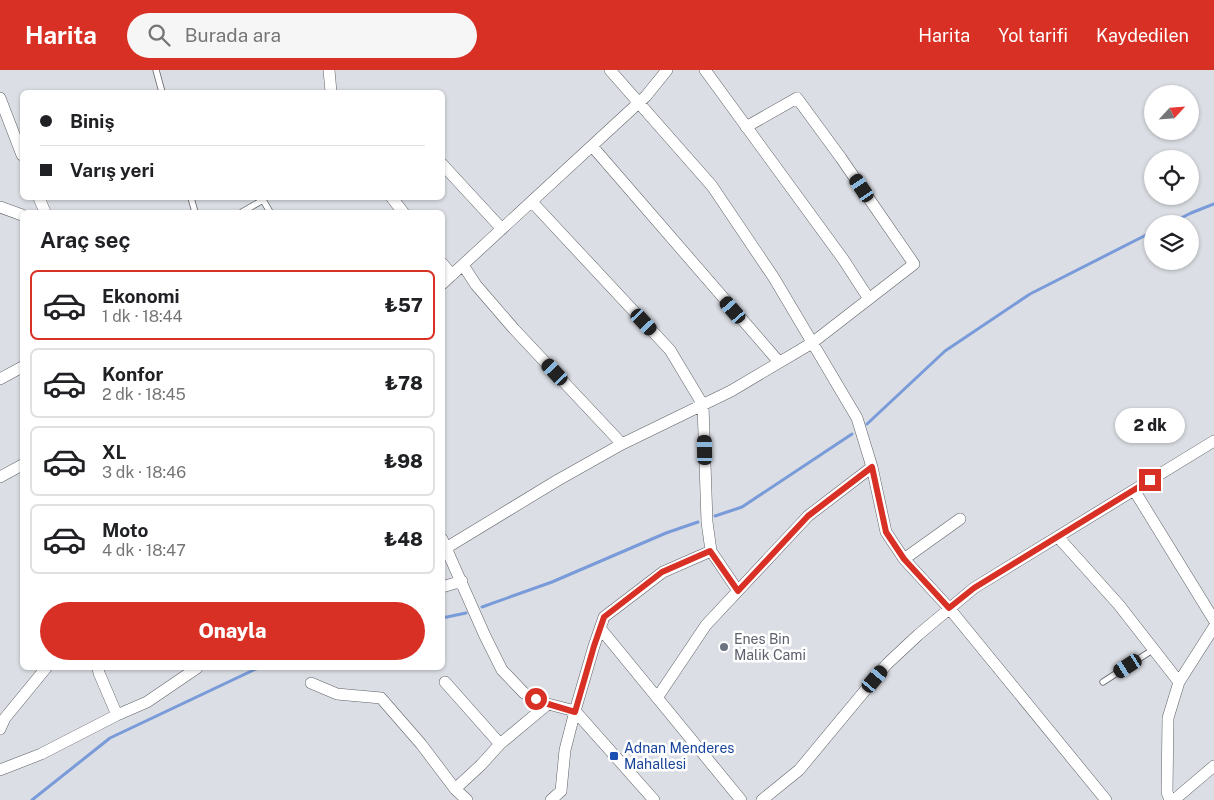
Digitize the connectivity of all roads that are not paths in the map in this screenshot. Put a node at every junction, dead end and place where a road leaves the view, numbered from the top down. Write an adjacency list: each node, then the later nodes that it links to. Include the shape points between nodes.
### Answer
1 (156, 70): 6 (lane)
2 (329, 70): 7 (street)
3 (610, 70): 9 (street)
4 (667, 70): 9 (street)
5 (705, 70): 10 (street)
6 (161, 90)
7 (331, 90)
8 (0, 98): 12 (street)
9 (639, 103): 11 (street); 27 (street, via 712,186 774,278)
10 (746, 127): 26 (street); 26 (street, via 797,98 841,158 914,264)
11 (592, 146): 16 (street); 28 (street)
12 (20, 150)
13 (445, 167): 21 (street)
14 (263, 200): 18 (lane)
15 (394, 200): 19 (street)
16 (532, 202): 21 (street); 31 (street, via 670,350)
17 (0, 207): 20 (street)
18 (246, 210)
19 (401, 210)
20 (20, 214)
21 (502, 229): 22 (street)
22 (463, 265): 24 (street); 33 (street, via 514,329)
23 (445, 267): 24 (street)
24 (452, 275): 25 (street)
25 (445, 281)
26 (869, 298): 27 (street)
27 (812, 343): 28 (street); 35 (street, via 856,418)
28 (779, 362): 31 (street)
29 (20, 368): 30 (street)
30 (0, 379)
31 (703, 405): 33 (street); 42 (street)
32 (1214, 441): 37 (street)
33 (622, 444): 40 (street)
34 (20, 466): 36 (street)
35 (872, 467): 43 (street, via 886,532); 46 (street, via 808,516)
36 (0, 477)
37 (1134, 490): 39 (street); 49 (street)
38 (960, 519): 43 (street)
39 (1058, 537): 47 (street, via 974,588); 50 (street)
40 (445, 543)
41 (445, 546): 44 (street)
42 (710, 551): 46 (street); 48 (street, via 662,572 604,617)
43 (904, 559): 47 (street)
44 (462, 581): 45 (street); 59 (street, via 502,670 524,693)
45 (445, 586)
46 (738, 591): 58 (street, via 706,625)
47 (949, 608): 72 (street, via 887,664 799,770); 73 (street)
48 (600, 628): 58 (street); 60 (street)
49 (1213, 628): 56 (street)
50 (1154, 650): 55 (lane); 56 (street)
51 (44, 670): 62 (street, via 5,718)
52 (98, 670): 61 (street)
53 (194, 670): 61 (street, via 147,702)
54 (445, 682): 63 (street)
55 (1103, 682)
56 (1179, 682): 74 (street, via 1168,718 1167,792)
57 (311, 683): 66 (street, via 337,694 381,698 422,744)
58 (657, 698): 71 (street)
59 (548, 704): 60 (street); 63 (street)
60 (575, 712): 67 (street, via 565,750); 70 (street)
61 (117, 715): 65 (street, via 40,754)
62 (0, 729)
63 (500, 744): 66 (street)
64 (1214, 766): 75 (street)
65 (0, 770)
66 (455, 789): 68 (street)
67 (564, 795): 69 (street)
68 (467, 800)
69 (551, 800)
70 (654, 800)
71 (741, 800)
72 (762, 800)
73 (1106, 800)
74 (1170, 800)
75 (1174, 800)

